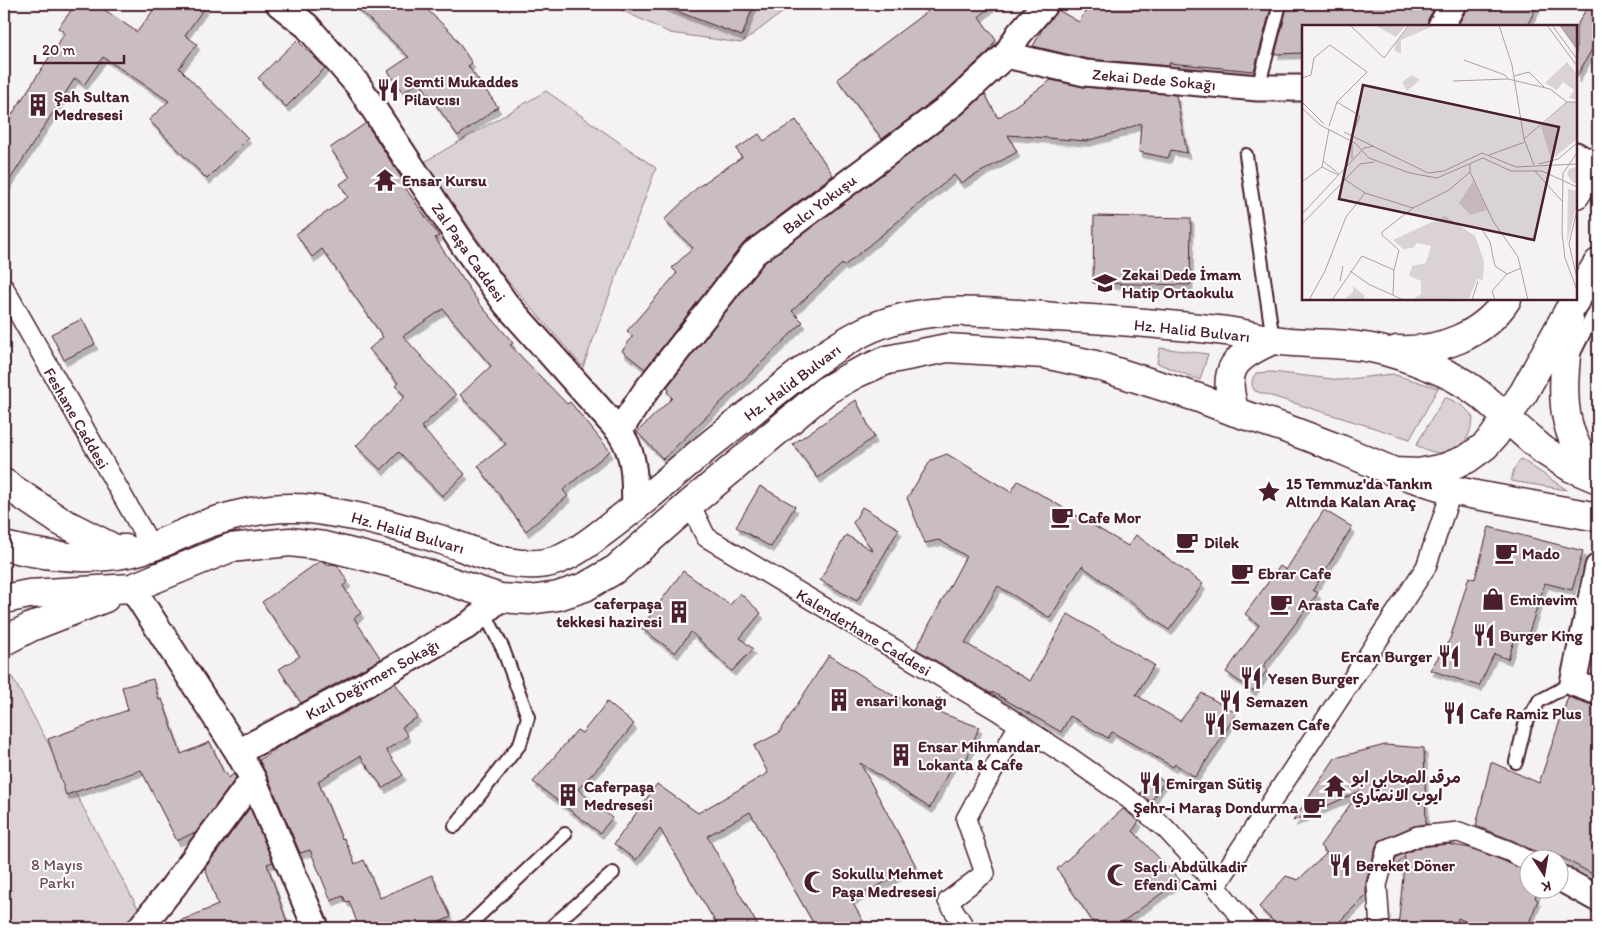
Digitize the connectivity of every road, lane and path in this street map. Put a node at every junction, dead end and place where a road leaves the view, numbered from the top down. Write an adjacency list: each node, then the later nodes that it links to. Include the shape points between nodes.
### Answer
1 (279, 4): 24 (street, Zal Paşa Caddesi, via 308,26 358,86 506,304)
2 (1045, 4): 6 (street, Balcı Yokuşu, via 1018,34)
3 (1280, 4): 7 (lane)
4 (1453, 4): 5 (street)
5 (1442, 25)
6 (1006, 55): 7 (street, Zekai Dede Sokağı, via 1085,73); 24 (street, Balcı Yokuşu, via 954,103 754,253)
7 (1258, 88): 8 (street, Zekai Dede Sokağı)
8 (1302, 88)
9 (1246, 155): 19 (lane)
10 (1592, 162): 11 (main road)
11 (1577, 192)
12 (1598, 263): 14 (main road)
13 (4, 288): 33 (street, Feshane Caddesi)
14 (1577, 297)
15 (1506, 300): 20 (main road, via 1485,324 1455,341 1437,347 1408,350)
16 (1575, 300): 18 (main road)
17 (1598, 305): 21 (lane)
18 (1569, 310): 21 (main road); 23 (main road)
19 (1273, 340): 20 (main road, Hz. Halid Bulvarı); 22 (main road, via 1251,350 1235,364 1229,382); 30 (main road, Hz. Halid Bulvarı, via 1230,331 988,312 942,311 904,317 868,330 832,349 792,378)
20 (1370, 348): 23 (main road, Hz. Halid Bulvarı, via 1437,369 1478,392)
21 (1563, 376): 26 (main road, via 1569,427 1577,450)
22 (1235, 412): 25 (main road, Hz. Halid Bulvarı); 29 (main road, Hz. Halid Bulvarı, via 1095,365 1046,354 948,348 887,360 825,391)
23 (1506, 418): 25 (main road, via 1485,446 1467,459 1419,473); 26 (main road, Hz. Halid Bulvarı, via 1543,450)
24 (618, 431): 30 (street, Zal Paşa Caddesi, via 631,460)
25 (1394, 472): 28 (main road, Hz. Halid Bulvarı)
26 (1598, 479)
27 (4, 482): 33 (main road, via 60,521 115,549)
28 (1452, 490): 31 (main road, Hz. Halid Bulvarı); 50 (street, via 1426,567)
29 (690, 504): 37 (main road, Hz. Halid Bulvarı, via 616,569 585,587 558,596); 41 (street, Kalenderhane Caddesi, via 706,537)
30 (635, 508): 33 (main road, Hz. Halid Bulvarı, via 583,547 559,560 542,564 508,562 355,516 299,508 240,515 210,523)
31 (1598, 517)
32 (4, 546): 33 (main road, Hz. Halid Bulvarı, via 59,557 88,558)
33 (148, 548)
34 (1598, 566): 39 (street)
35 (132, 588): 36 (main road, Hz. Halid Bulvarı, via 30,594); 37 (main road, Hz. Halid Bulvarı, via 230,548 290,542 333,548 404,566); 38 (main road, via 31,627); 42 (street)
36 (4, 599)
37 (492, 605): 42 (street, Kızıl Değirmen Sokağı, via 468,625); 45 (lane, via 503,649 528,717 520,744)
38 (4, 641)
39 (1573, 683): 40 (street); 43 (lane, via 1538,701 1525,725)
40 (1598, 692)
41 (1019, 725): 50 (street, Kalenderhane Caddesi, via 1129,799 1165,828); 56 (street, via 966,819 985,873 948,901)
42 (238, 752): 44 (street)
43 (1516, 762)
44 (253, 779): 53 (street); 54 (street)
45 (456, 826)
46 (564, 834): 52 (lane)
47 (1520, 857): 58 (street, via 1460,832 1418,836 1387,849 1377,886)
48 (613, 874): 55 (lane)
49 (1570, 884): 51 (street)
50 (1216, 886): 57 (street, Kalenderhane Caddesi)
51 (1598, 899)
52 (470, 927)
53 (140, 928)
54 (316, 928)
55 (550, 928)
56 (965, 928)
57 (1249, 928)
58 (1380, 928)

